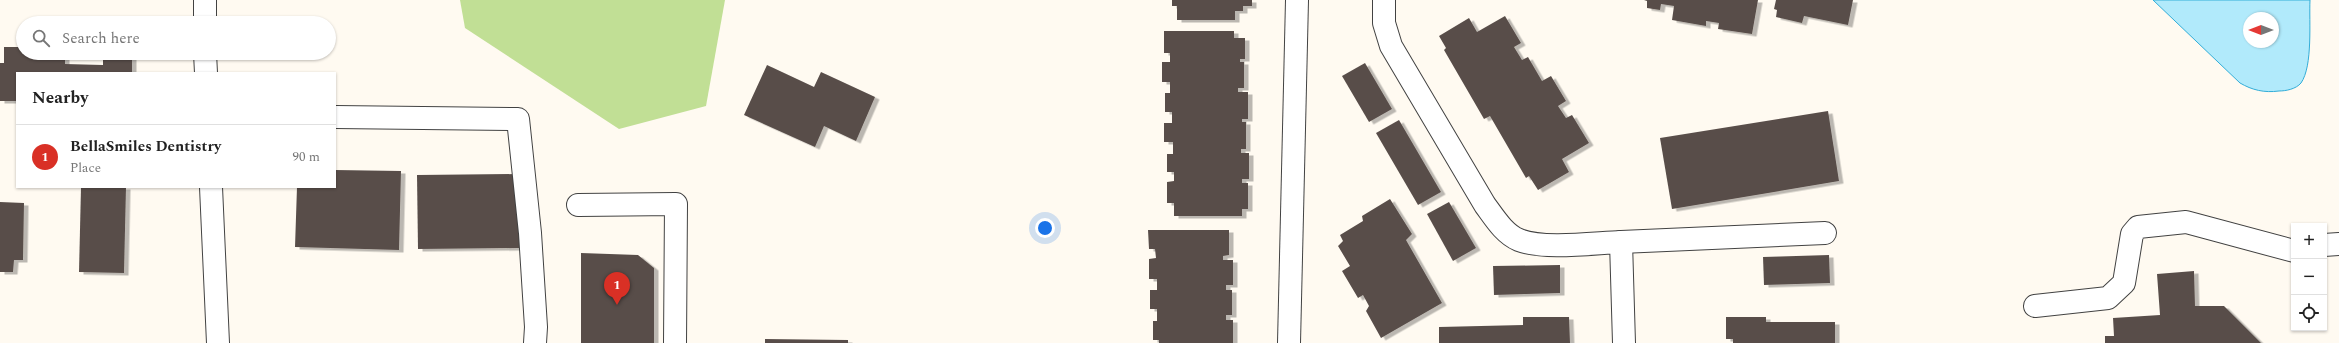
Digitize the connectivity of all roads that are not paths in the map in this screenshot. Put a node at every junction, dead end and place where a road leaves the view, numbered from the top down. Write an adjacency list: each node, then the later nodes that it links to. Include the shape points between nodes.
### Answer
1 (205, 0): 4 (street)
2 (1297, 0): 19 (street)
3 (1384, 0): 11 (street, via 1384,23 1391,46 1500,226 1518,240 1541,245)
4 (205, 16)
5 (205, 60): 6 (street)
6 (206, 72)
7 (336, 117): 17 (street, via 518,119 530,232)
8 (211, 188): 16 (street)
9 (578, 205): 18 (street, via 676,204)
10 (1825, 233): 11 (street)
11 (1622, 242): 20 (street)
12 (2339, 244): 13 (street)
13 (2327, 245)
14 (2291, 250): 15 (street, via 2186,222 2138,227 2132,234 2124,282 2108,298)
15 (2035, 306)
16 (218, 343)
17 (535, 343)
18 (675, 343)
19 (1288, 343)
20 (1624, 343)

